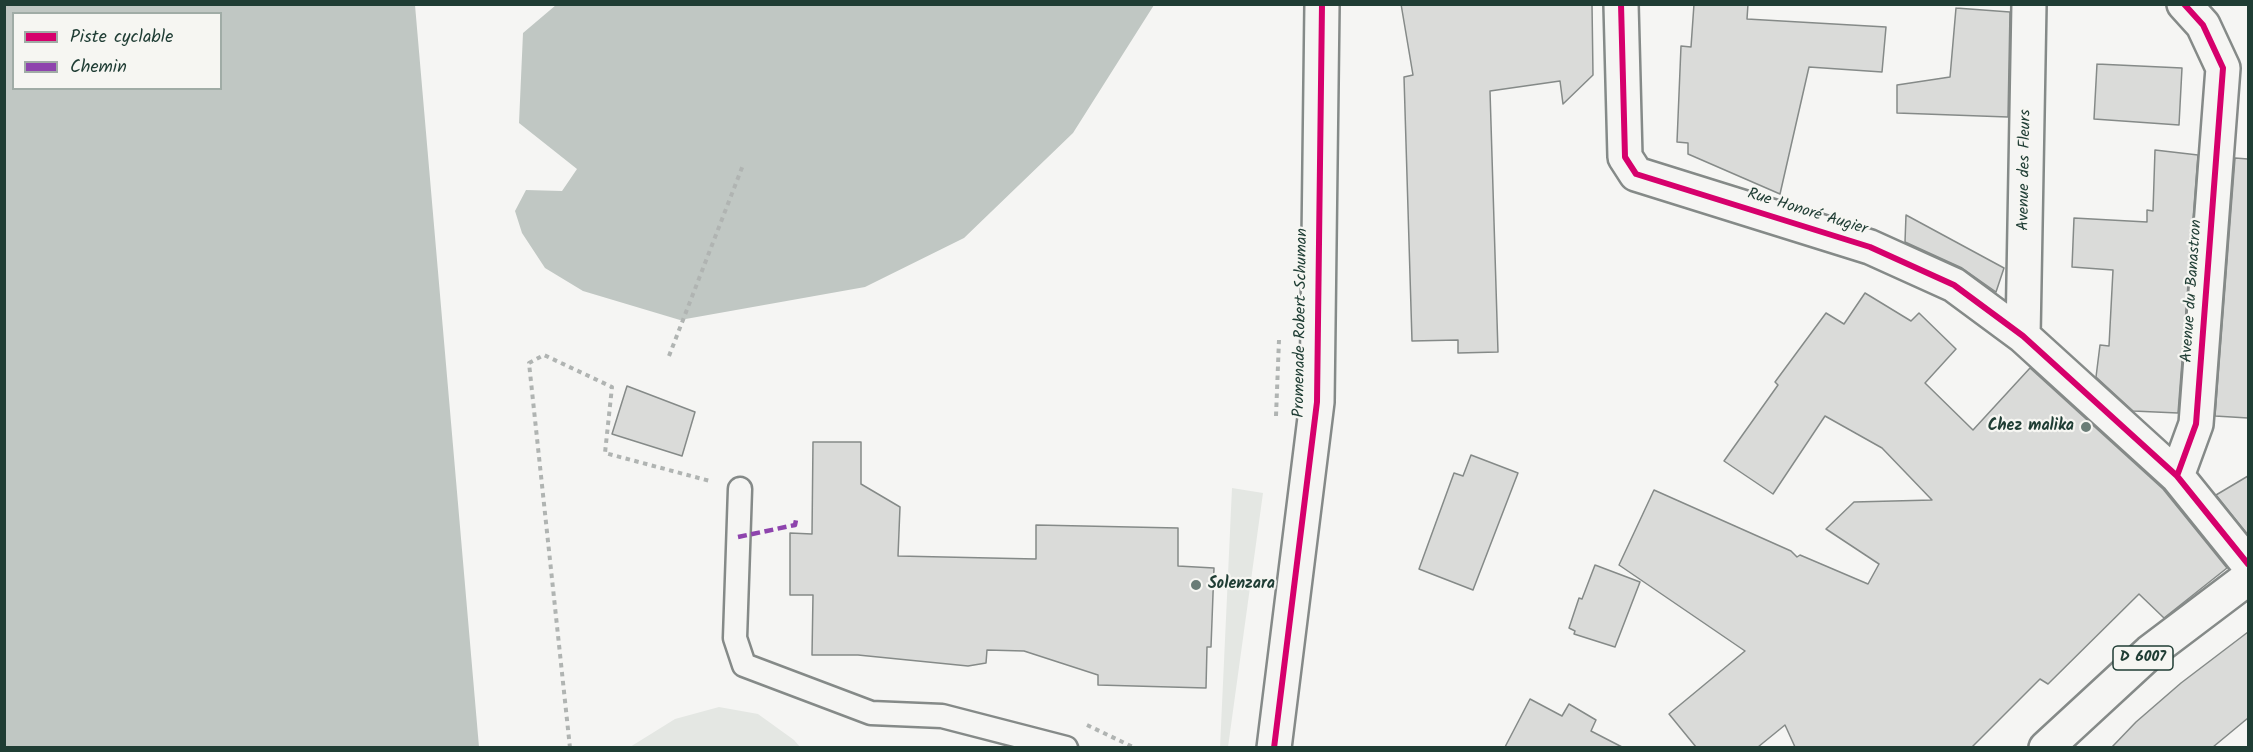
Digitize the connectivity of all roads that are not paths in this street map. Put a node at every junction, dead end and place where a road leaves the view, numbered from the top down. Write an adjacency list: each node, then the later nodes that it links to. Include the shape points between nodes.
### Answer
1 (1322, 4): 11 (street, Promenade Robert Schuman, via 1317,402)
2 (1622, 4): 5 (street, Rue Honoré Augier, via 1625,157 1636,174 1870,247 1954,285)
3 (2029, 4): 5 (street, Avenue des Fleurs)
4 (2184, 4): 6 (street, Avenue du Banastron, via 2203,25 2223,68 2196,423)
5 (2023, 336): 6 (street, Rue Honoré Augier)
6 (2177, 476): 8 (street)
7 (740, 489): 10 (lane, via 735,638 744,665 871,713 942,716)
8 (2248, 564)
9 (2248, 578): 12 (street, D 6007, via 2150,652)
10 (1066, 747)
11 (1274, 747)
12 (2046, 747)

